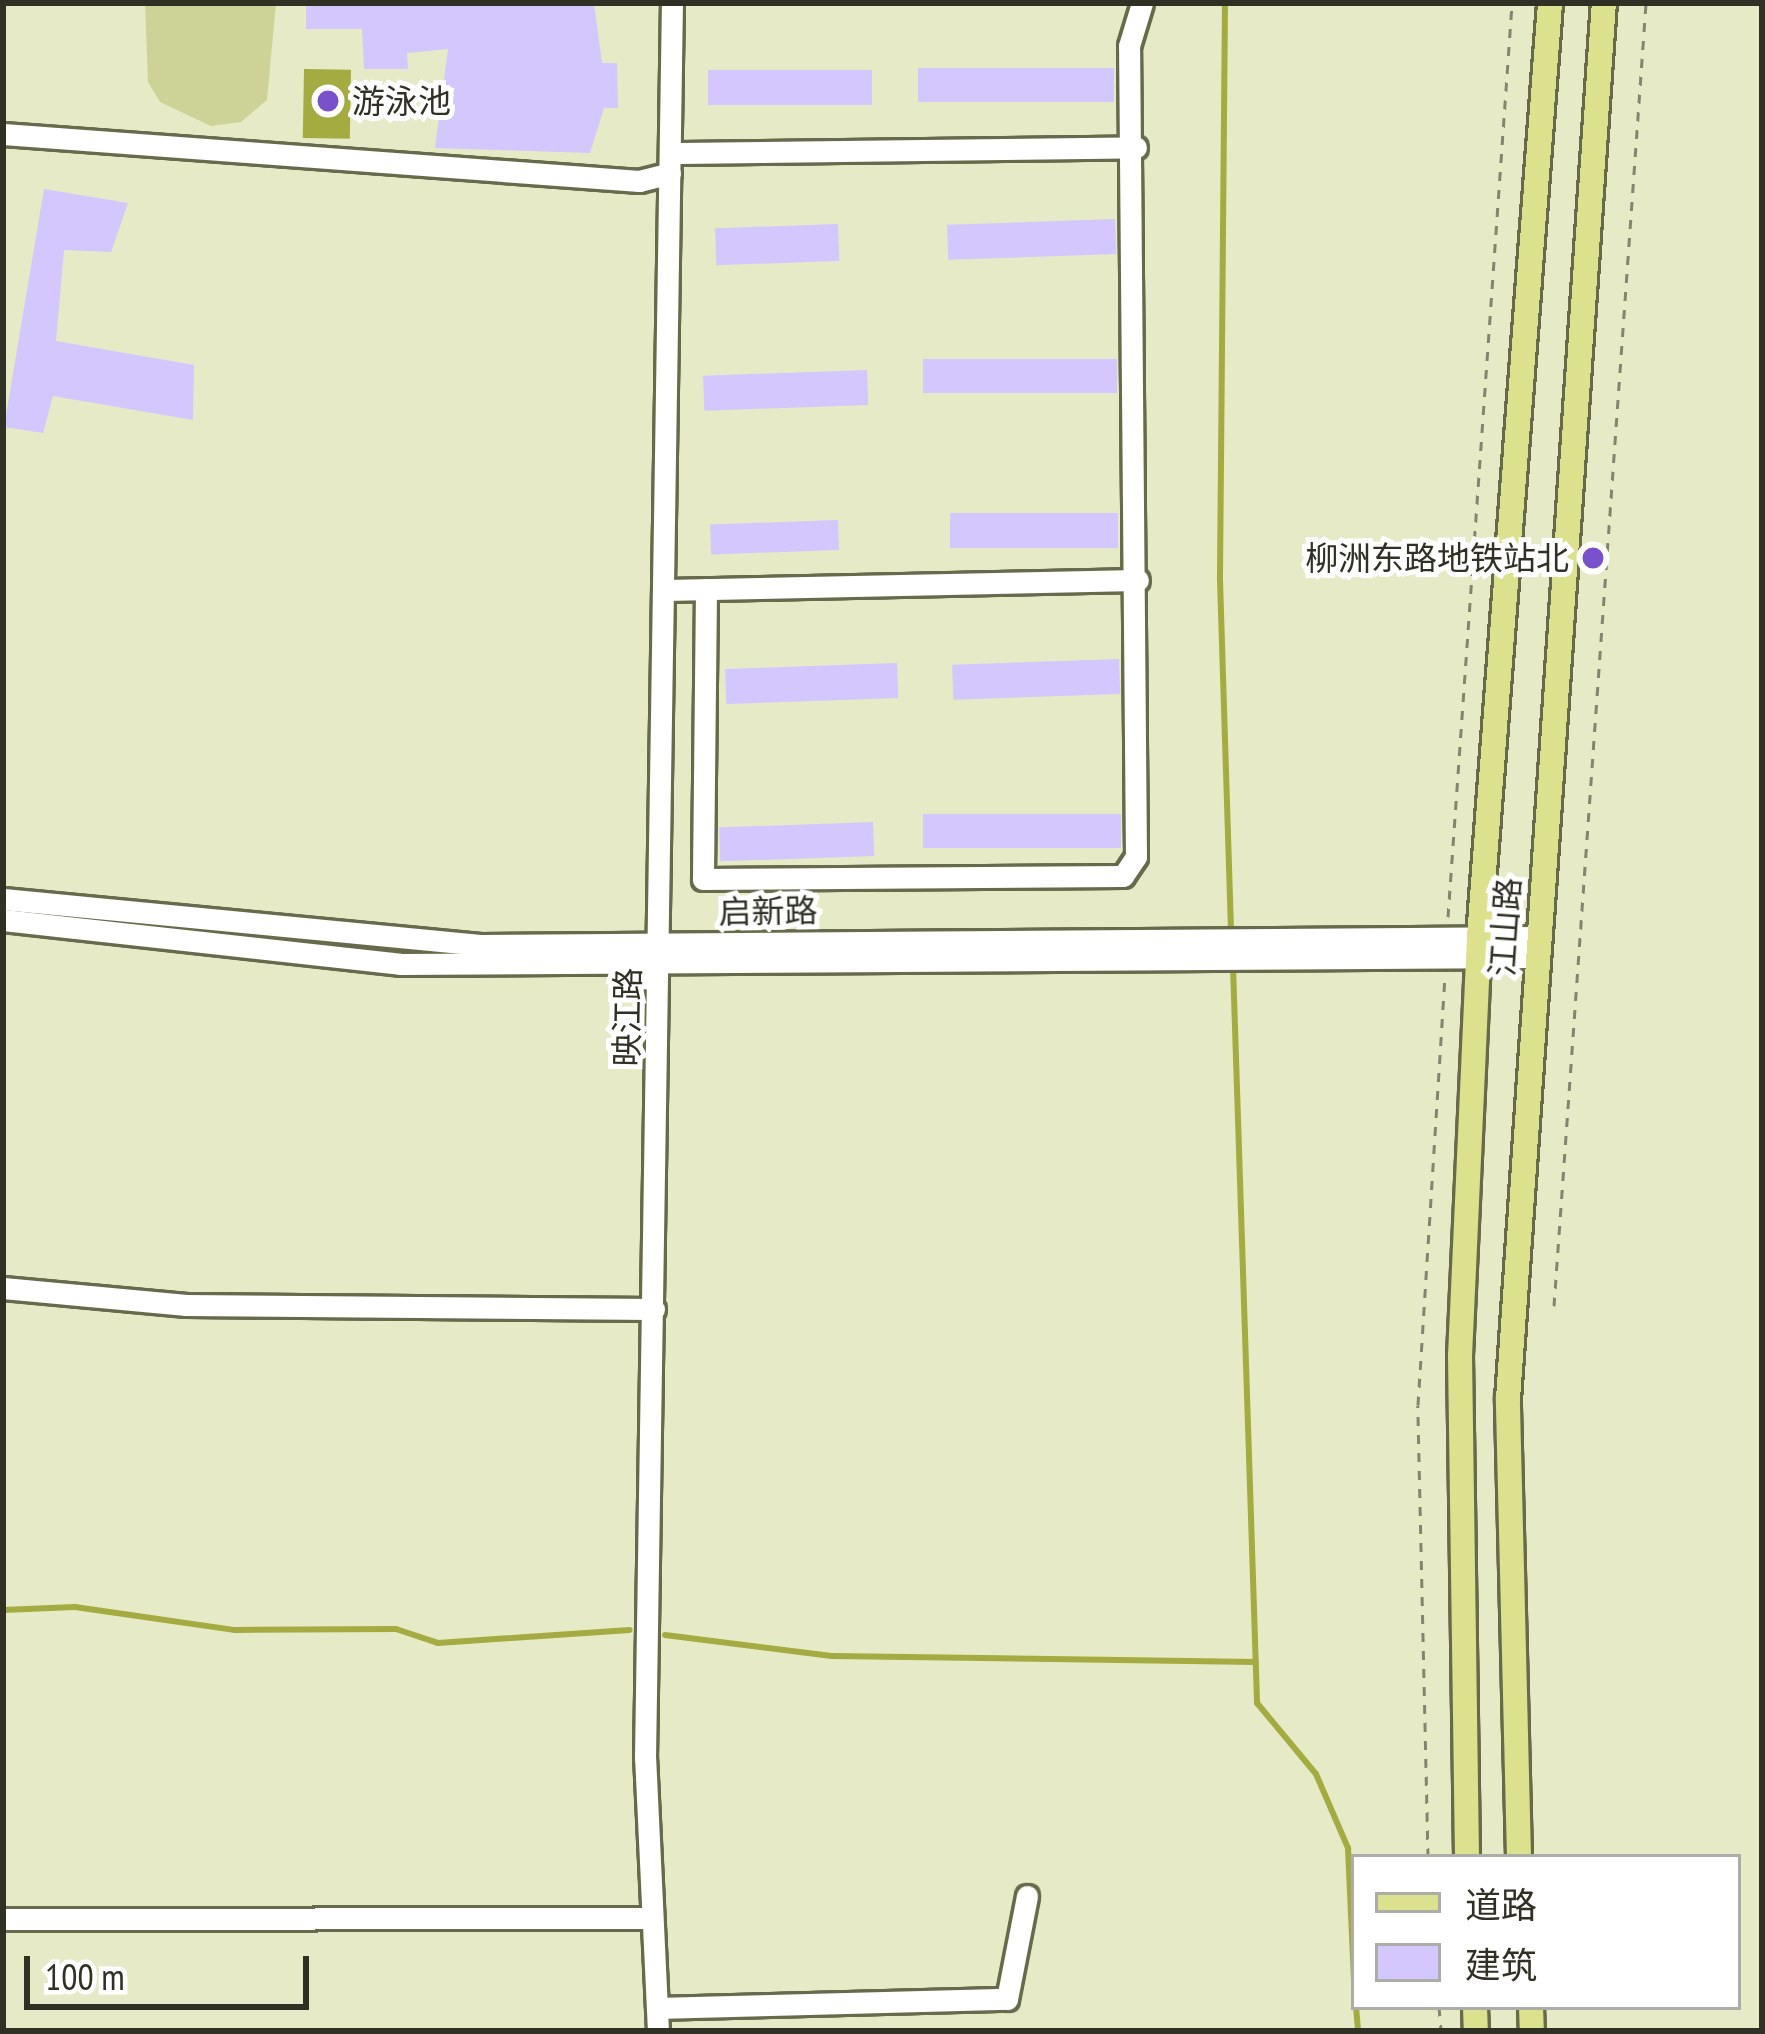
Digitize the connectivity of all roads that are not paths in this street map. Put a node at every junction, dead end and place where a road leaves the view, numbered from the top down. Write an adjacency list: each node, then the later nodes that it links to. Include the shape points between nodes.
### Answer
1 (672, 3): 7 (street, 映江路)
2 (1142, 3): 6 (street, via 1129,46)
3 (1550, 3): 13 (main road, 江山路)
4 (1604, 3): 14 (main road, 江山路)
5 (3, 134): 7 (street, via 639,181)
6 (1136, 147): 7 (street); 8 (street)
7 (670, 163): 10 (street, 映江路)
8 (1138, 580): 9 (street); 9 (street, via 1136,857 1123,876 1089,880 704,879)
9 (706, 589): 10 (street)
10 (664, 590): 15 (street, 映江路)
11 (3, 898): 15 (street, 启新路, via 394,942)
12 (3, 920): 15 (street, 启新路, via 336,962)
13 (1479, 947): 14 (street, 启新路); 15 (street, 启新路); 18 (main road, 江山路, via 1455,1561)
14 (1536, 947): 19 (main road, 江山路, via 1508,1400)
15 (661, 954): 17 (street, 映江路)
16 (3, 1288): 17 (street, via 186,1306)
17 (654, 1309): 21 (street, 映江路)
18 (1467, 1854)
19 (1519, 1854)
20 (1027, 1895): 23 (street, via 1007,1999)
21 (652, 1918): 22 (street); 23 (street, 映江路)
22 (3, 1919)
23 (657, 2020)

